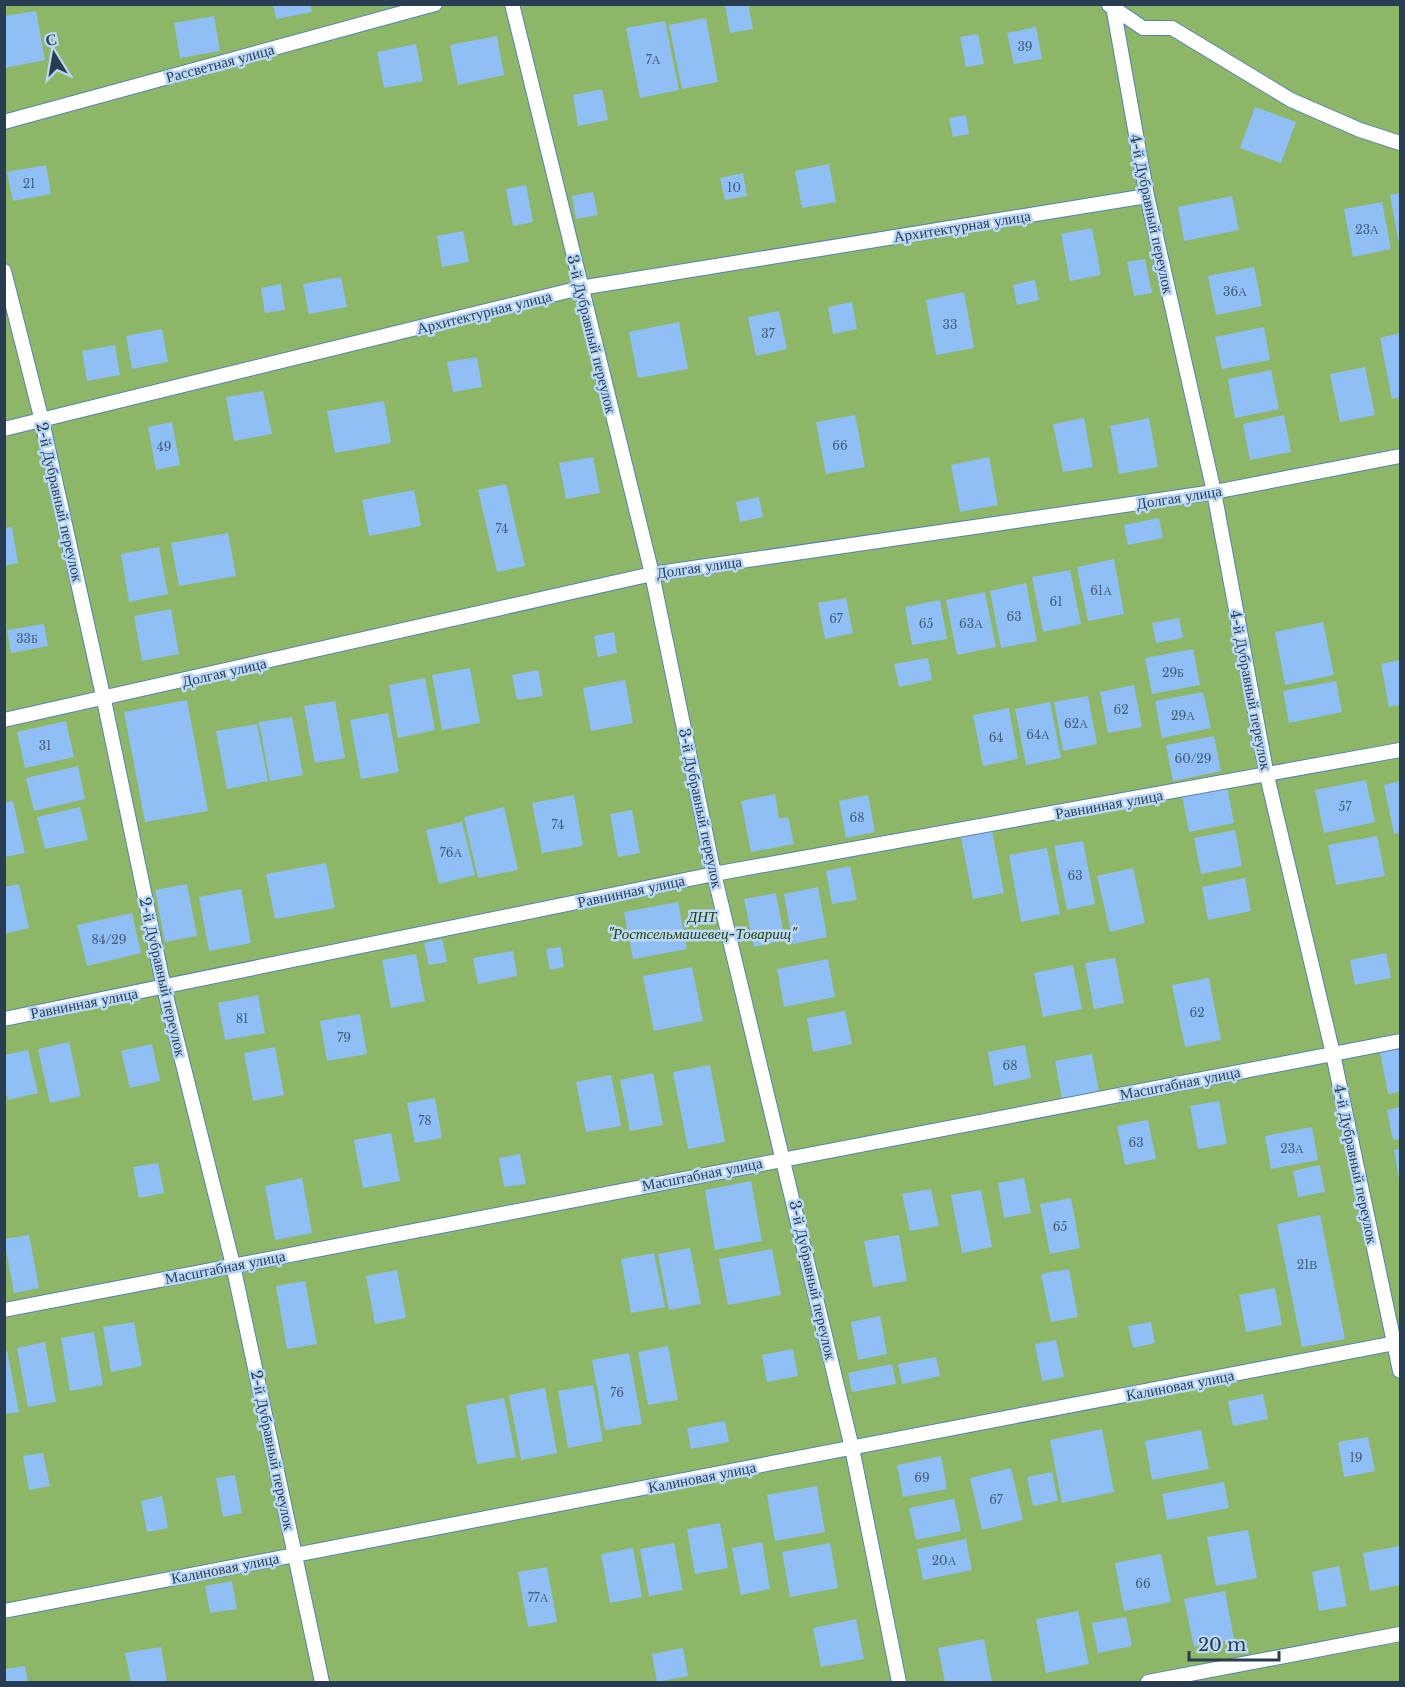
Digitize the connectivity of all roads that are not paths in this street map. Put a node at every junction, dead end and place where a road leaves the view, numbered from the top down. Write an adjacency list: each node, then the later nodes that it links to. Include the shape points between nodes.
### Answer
1 (435, 4): 4 (lane, Рассветная улица)
2 (512, 4): 8 (lane, 3-й Дубравный переулок)
3 (1110, 5): 5 (lane, via 1143,28 1172,28 1291,100); 6 (lane, 4-й Дубравный переулок)
4 (4, 122)
5 (1401, 143)
6 (1147, 196): 8 (lane, Архитектурная улица); 12 (lane, 4-й Дубравный переулок)
7 (4, 271): 9 (lane, 2-й Дубравный переулок)
8 (580, 288): 9 (lane, Архитектурная улица); 13 (lane, 3-й Дубравный переулок)
9 (42, 421): 10 (lane, Архитектурная улица); 14 (lane, 2-й Дубравный переулок)
10 (4, 429)
11 (1401, 456): 12 (lane, Долгая улица)
12 (1214, 492): 13 (lane, Долгая улица); 17 (lane, 4-й Дубравный переулок)
13 (652, 574): 14 (lane, Долгая улица); 18 (lane, 3-й Дубравный переулок)
14 (104, 700): 15 (lane, Долгая улица); 19 (lane, 2-й Дубравный переулок)
15 (4, 720)
16 (1401, 750): 17 (lane, Равнинная улица)
17 (1267, 776): 18 (lane, Равнинная улица); 22 (lane, 4-й Дубравный переулок)
18 (714, 874): 19 (lane, Равнинная улица); 23 (lane, 3-й Дубравный переулок)
19 (164, 988): 20 (lane, Равнинная улица); 24 (lane, 2-й Дубравный переулок)
20 (4, 1019)
21 (1401, 1041): 22 (lane, Масштабная улица)
22 (1333, 1054): 23 (lane, Масштабная улица); 26 (lane, 4-й Дубравный переулок)
23 (785, 1158): 24 (lane, Масштабная улица); 28 (lane, 3-й Дубравный переулок)
24 (233, 1265): 25 (lane, Масштабная улица); 29 (lane, 2-й Дубравный переулок)
25 (4, 1310)
26 (1398, 1343): 27 (lane, 4-й Дубравный переулок); 28 (lane, Калиновая улица)
27 (1401, 1371)
28 (852, 1448): 29 (lane, Калиновая улица); 33 (lane, 3-й Дубравный переулок)
29 (295, 1554): 30 (lane, Калиновая улица); 32 (lane, 2-й Дубравный переулок)
30 (4, 1611)
31 (1401, 1634): 34 (lane)
32 (322, 1683)
33 (899, 1683)
34 (1148, 1683)

